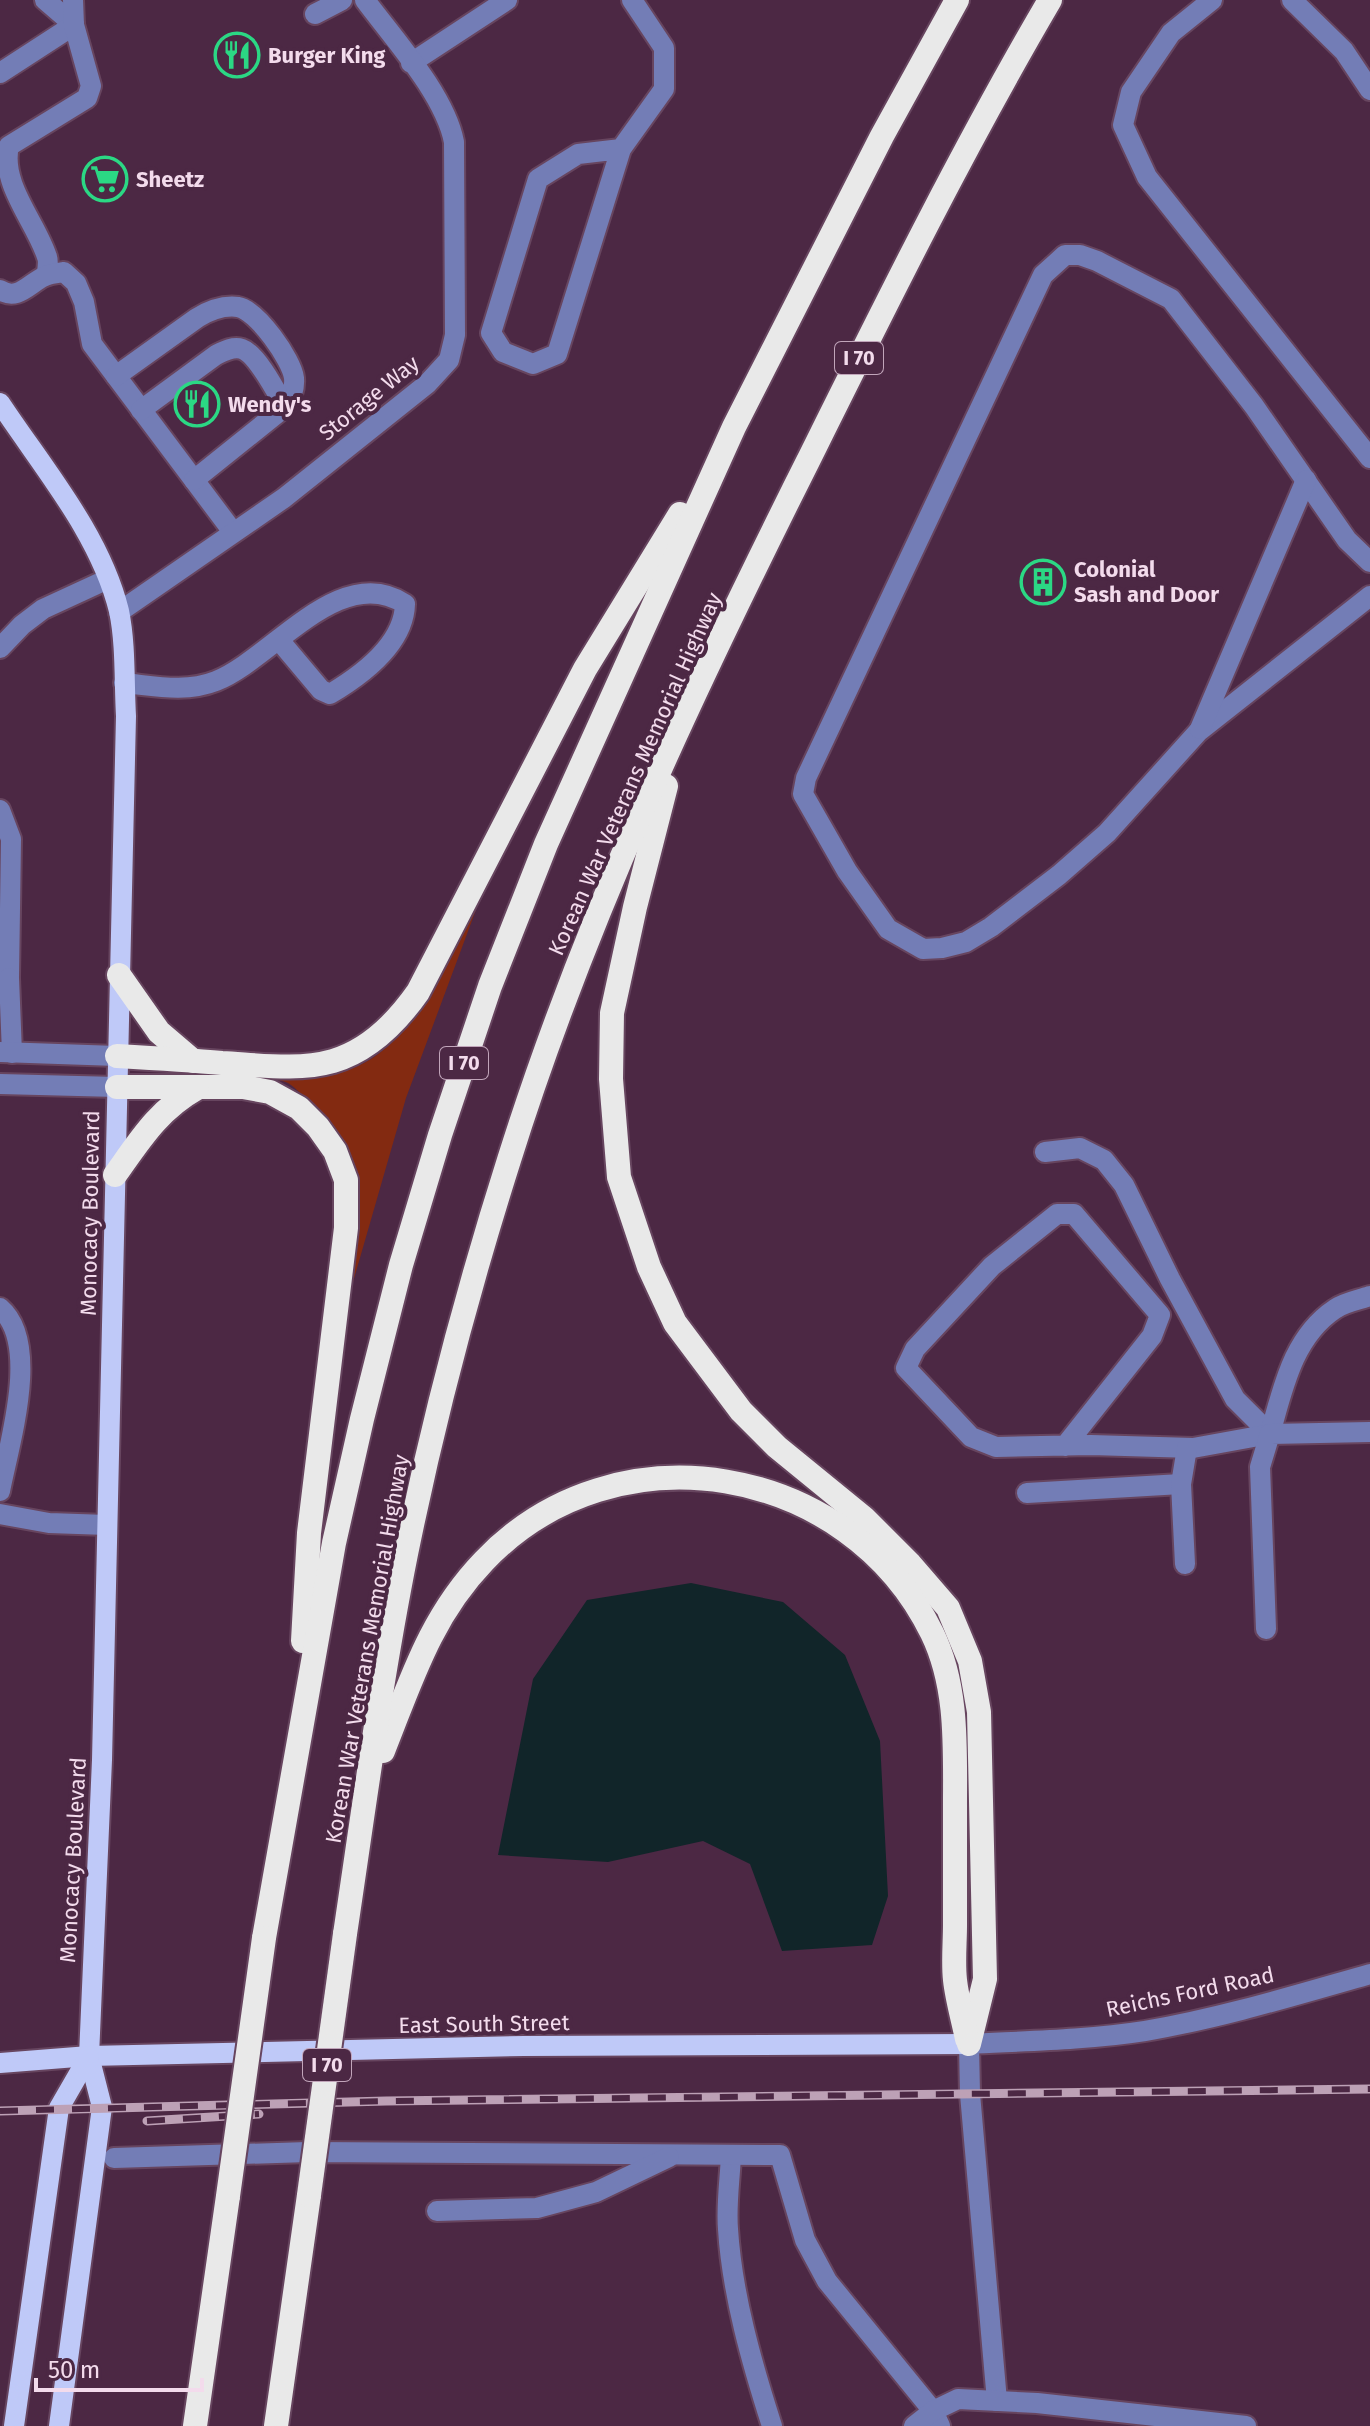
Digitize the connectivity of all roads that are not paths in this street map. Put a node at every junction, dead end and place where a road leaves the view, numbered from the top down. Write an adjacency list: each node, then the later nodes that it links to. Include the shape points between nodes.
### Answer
1 (45, 0): 12 (street)
2 (73, 0): 12 (street)
3 (342, 0): 11 (street)
4 (365, 0): 13 (street, Storage Way)
5 (507, 0): 13 (street)
6 (632, 0): 16 (street, via 664,48 664,89)
7 (957, 0): 24 (highway, I 70)
8 (1050, 0): 36 (highway, Korean War Veterans Memorial Highway / I 70, via 950,177)
9 (1212, 0): 25 (street, via 1171,33 1131,92 1123,125 1147,177)
10 (1292, 0): 15 (street, via 1344,51)
11 (315, 14)
12 (74, 25): 14 (street); 17 (street, via 91,86 87,98 9,146)
13 (411, 63): 28 (street, Storage Way, via 440,103 454,142 455,335 449,360 427,384 284,498)
14 (0, 73)
15 (1370, 90)
16 (621, 149): 16 (street, via 578,154 538,179 491,333 503,352 533,364 557,354)
17 (0, 157): 18 (street, via 1,179 48,258)
18 (47, 275): 19 (street, via 17,294); 20 (street, via 64,272 76,283 92,344)
19 (0, 290)
20 (116, 376): 22 (street, via 211,309 241,307 252,313 290,363 293,394); 23 (street)
21 (0, 403): 30 (main road, Monocacy Boulevard, via 68,503)
22 (285, 407): 23 (street, via 251,354 241,348 216,355); 26 (street)
23 (141, 410): 26 (street)
24 (734, 427): 43 (highway, via 585,669 445,942 401,1015 384,1033 335,1060 274,1066); 64 (highway, I 70, via 546,844 450,1105 401,1265 362,1419)
25 (1370, 458)
26 (194, 480): 28 (street)
27 (1306, 480): 29 (street, via 1347,540); 37 (street); 37 (street, via 1171,299 1097,261 1065,255 1043,275 803,794 888,929 923,949 942,948 991,927 1059,875 1107,833)
28 (233, 532): 32 (street, Storage Way)
29 (1370, 562)
30 (108, 579): 32 (main road, Monocacy Boulevard); 34 (street, via 43,609)
31 (1370, 596): 37 (street)
32 (119, 612): 35 (main road, Monocacy Boulevard)
33 (279, 640): 33 (street, via 351,595 379,593 405,604 392,641 376,660 330,694); 35 (street, via 243,667 193,689)
34 (0, 648)
35 (124, 683): 39 (main road, Monocacy Boulevard)
36 (682, 723): 65 (highway, Korean War Veterans Memorial Highway / I 70, via 560,1012 472,1285 405,1557); 67 (highway, via 612,1013 619,1177 649,1267 675,1323 741,1411 910,1564 948,1608 970,1661 979,1712 985,1979)
37 (1198, 732)
38 (0, 810): 40 (street, via 11,839)
39 (119, 975): 42 (main road, Monocacy Boulevard); 43 (highway, via 159,1032)
40 (5, 983): 41 (street)
41 (6, 1053): 42 (street)
42 (117, 1056): 43 (highway); 46 (main road, Monocacy Boulevard)
43 (193, 1061)
44 (0, 1084): 46 (street)
45 (199, 1086): 46 (highway); 48 (highway, via 161,1112); 64 (highway, via 270,1092 299,1108 335,1151 346,1180 346,1228 309,1533)
46 (117, 1087): 48 (main road, Monocacy Boulevard)
47 (1045, 1152): 50 (street, via 1080,1148 1104,1160 1124,1185)
48 (115, 1175): 61 (main road, Monocacy Boulevard)
49 (1370, 1296): 54 (street, via 1336,1308 1307,1333 1286,1377)
50 (1185, 1307): 52 (street); 54 (street, via 1235,1399)
51 (0, 1308): 58 (street, via 21,1344)
52 (1160, 1315): 55 (street, via 1152,1336); 55 (street, via 1074,1214 1057,1214 992,1266 915,1349 906,1368 971,1437 996,1447)
53 (1370, 1432): 54 (street)
54 (1270, 1434): 56 (street); 63 (street, via 1260,1467)
55 (1065, 1446): 56 (street)
56 (1187, 1448): 57 (street)
57 (1181, 1484): 59 (street); 62 (street)
58 (0, 1491)
59 (1027, 1493)
60 (0, 1514): 61 (street)
61 (107, 1525): 68 (main road, Monocacy Boulevard)
62 (1185, 1564)
63 (1266, 1629)
64 (299, 1733): 78 (highway, I 70, bridge, via 264,1938)
65 (365, 1798): 67 (highway, via 439,1618 485,1560 533,1520 605,1488 676,1477 739,1484 819,1511 895,1576 932,1632 943,1661 955,1749 955,1979); 79 (highway, Korean War Veterans Memorial Highway / I 70, bridge)
66 (1370, 1974): 67 (street, Reichs Ford Road, via 1143,2031)
67 (969, 2044): 68 (main road, East South Street, via 508,2046); 74 (street)
68 (89, 2056): 69 (main road, East South Street); 76 (main road, Monocacy Boulevard, via 59,2108); 77 (main road, Monocacy Boulevard, via 102,2107)
69 (0, 2063)
70 (672, 2155): 71 (street); 72 (street, via 308,2152); 73 (street, via 596,2192 537,2208)
71 (731, 2155): 75 (street, via 780,2155 805,2240 827,2281); 80 (street, via 727,2228 740,2310)
72 (114, 2158)
73 (437, 2211)
74 (997, 2401): 75 (street, via 958,2399); 82 (street)
75 (937, 2419): 81 (street)
76 (14, 2426)
77 (59, 2426)
78 (195, 2426)
79 (276, 2426)
80 (772, 2426)
81 (914, 2426)
82 (1246, 2426)

